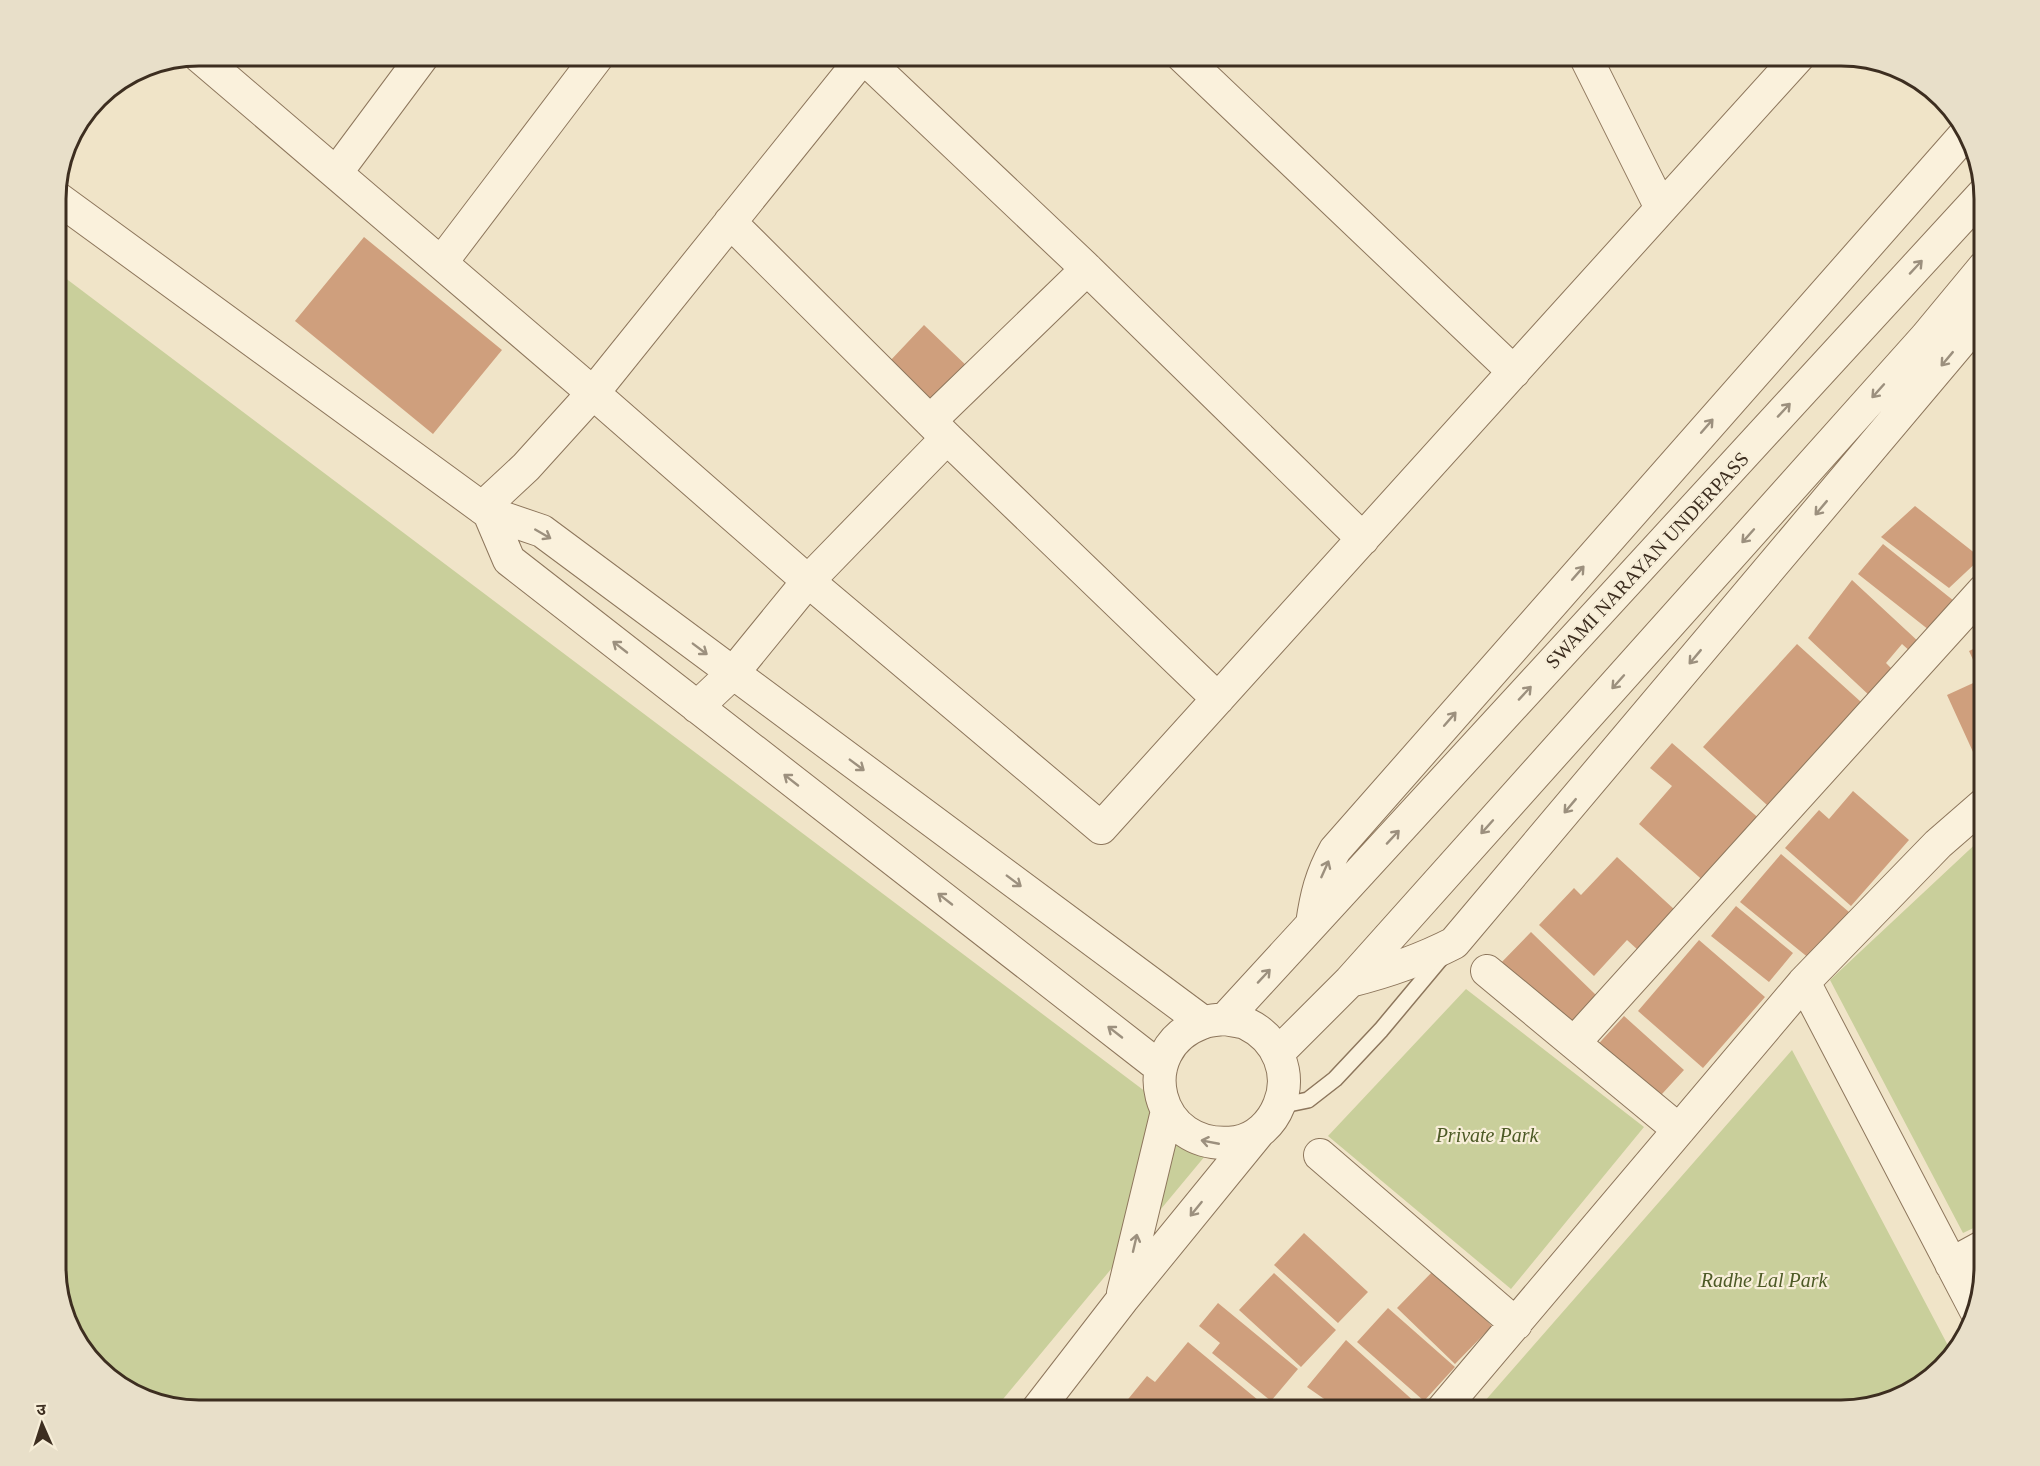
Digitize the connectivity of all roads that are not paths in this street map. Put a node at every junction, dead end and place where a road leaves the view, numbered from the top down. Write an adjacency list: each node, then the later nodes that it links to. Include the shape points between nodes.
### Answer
1 (211, 66): 10 (street)
2 (416, 66): 10 (street)
3 (590, 66): 15 (street)
4 (855, 66): 14 (street)
5 (874, 66): 16 (street)
6 (1193, 66): 19 (street)
7 (1590, 66): 13 (street)
8 (1790, 66): 13 (street)
9 (1960, 140): 30 (street, one-way to 9, via 1323,871 1335,850)
10 (336, 173): 15 (street)
11 (66, 204): 22 (street)
12 (1974, 204): 30 (street, SWAMI NARAYAN UNDERPASS, one-way to 12)
13 (1661, 208): 19 (street)
14 (730, 222): 20 (street); 21 (street)
15 (441, 263): 20 (street)
16 (1087, 268): 21 (street); 23 (street)
17 (1974, 279): 33 (street, one-way to 33)
18 (1974, 327): 31 (street, one-way to 31)
19 (1514, 372): 23 (street)
20 (593, 393): 22 (street); 24 (street)
21 (938, 430): 24 (street); 27 (street)
22 (486, 510): 26 (street, one-way to 26, via 542,531); 28 (street, one-way to 22, via 509,560)
23 (1363, 539): 27 (street)
24 (808, 581): 26 (street); 27 (street, via 1101,828)
25 (1974, 601): 36 (street)
26 (734, 674): 28 (street); 35 (street, one-way to 35)
27 (1218, 699)
28 (697, 707): 38 (street, one-way to 28)
29 (1974, 813): 34 (street, via 1938,844)
30 (1311, 925): 35 (street, SWAMI NARAYAN UNDERPASS, one-way to 30)
31 (1454, 943): 33 (street, via 1428,956); 39 (lane, via 1335,1079 1308,1100)
32 (1487, 971): 36 (street)
33 (1350, 981): 37 (street)
34 (1804, 982): 41 (street); 45 (street)
35 (1214, 1021): 37 (street, via 1246,1024 1264,1036); 38 (street, via 1184,1033 1169,1048)
36 (1574, 1043): 41 (street)
37 (1278, 1053): 39 (street, via 1284,1073)
38 (1161, 1068): 40 (street, via 1160,1090)
39 (1279, 1106): 42 (street)
40 (1167, 1111): 42 (street, one-way to 40, via 1241,1141 1220,1144 1198,1139 1180,1127); 47 (street, one-way to 40)
41 (1679, 1130): 48 (street)
42 (1260, 1131): 47 (street, one-way to 47)
43 (1320, 1155): 48 (street)
44 (1974, 1251): 45 (street)
45 (1951, 1264): 46 (street)
46 (1970, 1299)
47 (1122, 1300): 49 (street)
48 (1516, 1324): 50 (street)
49 (1045, 1400)
50 (1451, 1400)

